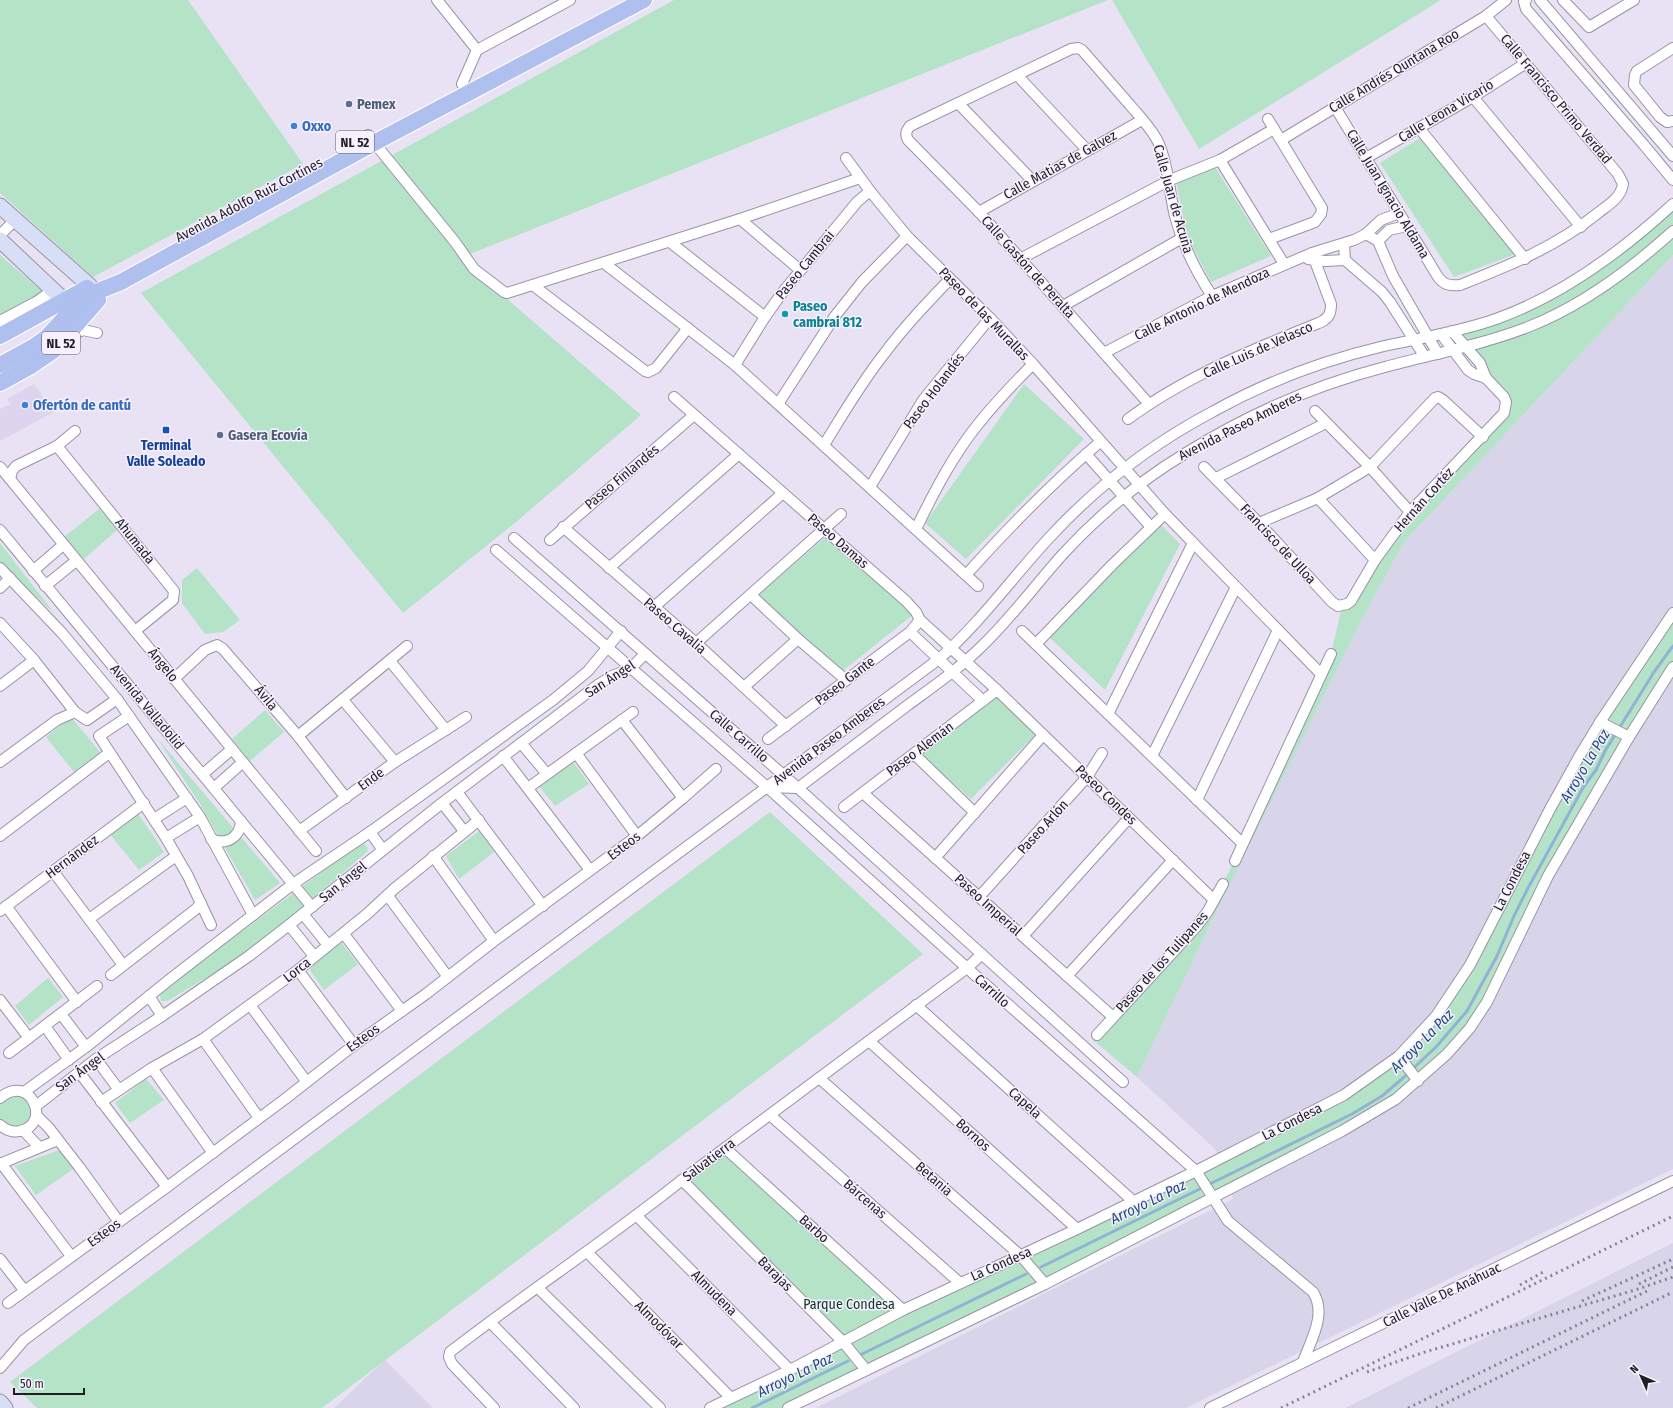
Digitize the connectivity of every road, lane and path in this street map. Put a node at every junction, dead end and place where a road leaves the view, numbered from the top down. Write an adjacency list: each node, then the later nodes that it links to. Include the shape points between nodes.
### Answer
1 (437, 0): 12 (street)
2 (570, 0): 12 (street)
3 (620, 0): 15 (main road, Avenida Adolfo Ruiz Cortínes / NL 52)
4 (644, 0): 24 (main road)
5 (1506, 0): 10 (street, Calle Andrés Quntana Roo)
6 (1526, 0): 34 (street, via 1526,9)
7 (1540, 0): 27 (street)
8 (1563, 0): 9 (street, via 1589,27)
9 (1634, 0)
10 (1486, 16): 13 (street, Calle Francisco Primo Verdad); 18 (street, Calle Andrés Quntana Roo)
11 (1673, 48): 21 (street, via 1637,71 1634,85 1660,117 1667,122)
12 (477, 50): 15 (street)
13 (1526, 63): 16 (street, Calle Leona Vicario); 43 (street, Calle Francisco Primo Verdad, via 1618,174 1623,184 1619,195)
14 (1018, 75): 17 (street); 20 (street, Calle Juan de Acuña, via 1071,48 1078,48); 26 (street)
15 (462, 84): 24 (main road, Avenida Adolfo Ruiz Cortínes / NL 52)
16 (1473, 97): 22 (street, Calle Leona Vicario); 43 (street)
17 (958, 103): 32 (street); 38 (street, Calle Gastón de Peralta, via 910,126 906,133 908,140)
18 (1335, 108): 25 (street, Calle Andrés Quntana Roo); 29 (street, Calle Juan Ignacio Aldama)
19 (1268, 119): 23 (street)
20 (1142, 120): 26 (street, Calle Matias de Galvez); 33 (street, Calle Juan de Acuña, via 1158,143)
21 (1673, 121)
22 (1419, 128): 29 (street, Calle Leona Vicario); 56 (street)
23 (1274, 129): 25 (street); 30 (street)
24 (371, 139): 62 (street, via 474,268 504,292 515,292); 65 (main road, via 121,282); 65 (main road, Avenida Adolfo Ruiz Cortínes / NL 52, via 105,278)
25 (1281, 140): 49 (street, via 1322,208 1315,222)
26 (1087, 150): 32 (street, Calle Matias de Galvez)
27 (1673, 156)
28 (846, 158): 31 (street, Paseo de las Murallas)
29 (1366, 158): 39 (street, Calle Juan Ignacio Aldama)
30 (1220, 160): 33 (street); 49 (street)
31 (860, 178): 35 (street, Paseo de las Murallas); 40 (street)
32 (1032, 180): 38 (street, Calle Matias de Galvez)
33 (1170, 180): 48 (street, Calle Juan de Acuña, via 1175,215); 55 (street)
34 (1673, 180)
35 (870, 191): 47 (street, Paseo de las Murallas); 60 (street, Paseo Cambrai, via 857,202)
36 (1673, 204): 71 (street, Avenida Paseo Amberes, via 1613,256 1572,282 1527,306)
37 (0, 206): 41 (street)
38 (978, 212): 55 (street, Calle Gastón de Peralta)
39 (1399, 213): 42 (street, Calle Juan Ignacio Aldama); 45 (street, Calle Antonio de Mendoza, via 1381,220)
40 (740, 219): 52 (street); 60 (street)
41 (16, 220): 46 (street); 65 (street)
42 (1407, 226): 51 (street, via 1389,230); 56 (street, Calle Juan Ignacio Aldama, via 1441,281 1452,286)
43 (1581, 227): 56 (street)
44 (1673, 231): 80 (street, Avenida Paseo Amberes, via 1602,288 1565,310 1529,327)
45 (1366, 234): 51 (street); 53 (street, Calle Antonio de Mendoza)
46 (0, 235)
47 (907, 236): 61 (street, Paseo de las Murallas); 91 (street, via 862,282 835,316)
48 (1182, 238): 64 (street, Calle Juan de Acuña, via 1189,258); 66 (street)
49 (1269, 239): 59 (street)
50 (0, 240): 63 (street)
51 (1378, 241): 75 (street, via 1393,276)
52 (670, 242): 58 (street); 67 (street)
53 (1344, 244): 54 (street, Calle Antonio de Mendoza); 57 (street)
54 (1313, 257): 57 (street, Calle Antonio de Mendoza); 59 (street, Calle Antonio de Mendoza); 92 (street, Calle Luis de Velasco, via 1331,304 1327,318 1228,361)
55 (1020, 259): 66 (street, Calle Gastón de Peralta)
56 (1525, 259)
57 (1345, 260): 76 (street, via 1382,292)
58 (604, 263): 62 (street); 70 (street)
59 (1284, 264): 64 (street, Calle Antonio de Mendoza)
60 (800, 270): 67 (street, Paseo Cambrai)
61 (950, 279): 68 (street, Paseo de las Murallas); 100 (street, via 908,323 883,355)
62 (534, 286): 70 (street, via 648,372 656,368)
63 (53, 290): 65 (street); 69 (street)
64 (1212, 296): 82 (street, Calle Antonio de Mendoza)
65 (82, 301): 74 (main road, Avenida Adolfo Ruiz Cortínes / NL 52); 77 (main road); 78 (main road, Avenida Adolfo Ruiz Cortínes / NL 52); 79 (main road); 86 (main road, via 46,338)
66 (1063, 306): 82 (street, Calle Gastón de Peralta)
67 (765, 317): 87 (street, Paseo Cambrai)
68 (990, 318): 85 (street, Paseo de las Murallas); 112 (street, Paseo Holandés, via 923,400)
69 (0, 321)
70 (688, 328): 87 (street)
71 (1452, 331): 73 (street, Avenida Paseo Amberes); 80 (street)
72 (97, 333): 78 (street, via 83,330)
73 (1441, 334): 75 (street, Avenida Paseo Amberes); 81 (street)
74 (0, 336)
75 (1428, 337): 76 (street, Avenida Paseo Amberes); 83 (street)
76 (1414, 340): 84 (street); 107 (street, Avenida Paseo Amberes, via 1336,359 1254,391 1181,429)
77 (0, 341)
78 (60, 344): 89 (main road, Avenida Adolfo Ruiz Cortínes / NL 52, via 31,366)
79 (0, 345)
80 (1466, 347): 81 (street, Avenida Paseo Amberes); 88 (street, via 1480,363)
81 (1453, 351): 83 (street, Avenida Paseo Amberes); 88 (street, via 1471,373)
82 (1104, 353): 92 (street, Calle Gastón de Peralta)
83 (1438, 354): 84 (street, Avenida Paseo Amberes)
84 (1425, 357): 111 (street, Avenida Paseo Amberes, via 1352,376 1277,404 1186,452)
85 (1033, 364): 99 (street, Paseo de las Murallas); 123 (street, via 1004,393 954,457)
86 (0, 365)
87 (735, 365): 91 (street)
88 (1486, 378): 98 (street, Hernán Cortéz, via 1506,402 1504,413)
89 (0, 383)
90 (674, 396): 94 (street, Paseo Damas)
91 (778, 404): 100 (street)
92 (1149, 404): 95 (street, Calle Luis de Velasco)
93 (1315, 411): 96 (street)
94 (694, 415): 102 (street, Paseo Damas); 120 (street, Paseo Finlandés)
95 (1128, 419)
96 (1326, 423): 106 (street); 108 (street)
97 (75, 431): 101 (street)
98 (1483, 437): 106 (street, via 1438,397 1433,399); 116 (street, Hernán Cortéz)
99 (1100, 442): 103 (street); 107 (street, Paseo de las Murallas)
100 (824, 445): 112 (street)
101 (57, 446): 109 (street, via 16,466); 148 (street, Ahumada, via 174,591 173,600)
102 (739, 454): 113 (street, Paseo Damas); 133 (street)
103 (1086, 454): 110 (street); 135 (street, via 1024,513)
104 (0, 467): 109 (street, Ángelo)
105 (1204, 467): 108 (street, Francisco de Ulloa)
106 (1370, 467): 115 (street); 116 (street)
107 (1125, 469): 110 (street, Avenida Paseo Amberes); 111 (street, Paseo de las Murallas)
108 (1216, 478): 119 (street, Francisco de Ulloa)
109 (10, 479): 128 (street, Ángelo)
110 (1110, 482): 114 (street); 157 (street, Avenida Paseo Amberes, via 1066,521 973,627)
111 (1139, 484): 114 (street, Avenida Paseo Amberes); 118 (street, Paseo de las Murallas)
112 (870, 487): 123 (street)
113 (783, 493): 122 (street, Paseo Damas); 142 (street)
114 (1124, 497): 121 (street); 163 (street, Avenida Paseo Amberes, via 1065,552 998,630)
115 (1318, 498): 119 (street); 130 (street)
116 (1410, 512): 130 (street, Hernán Cortéz)
117 (841, 514): 122 (street)
118 (1165, 514): 121 (street); 127 (street, Paseo de las Murallas)
119 (1260, 523): 143 (street, Francisco de Ulloa, via 1332,602)
120 (563, 527): 126 (street, Paseo Finlandés); 133 (street, Paseo Cavalia)
121 (1151, 527): 154 (street)
122 (825, 529): 141 (street); 145 (street, Paseo Damas, via 906,601)
123 (916, 529): 135 (street)
124 (0, 530): 134 (street, Avenida Valladolid)
125 (514, 538): 149 (street, Calle Carrillo)
126 (550, 540)
127 (1193, 543): 139 (street, Paseo de las Murallas); 180 (street)
128 (63, 545): 131 (street, Ángelo); 134 (street)
129 (496, 550): 156 (street, Calle Carrillo)
130 (1375, 560): 143 (street, Hernán Cortéz, via 1354,596)
131 (76, 561): 137 (street); 148 (street, Ángelo)
132 (0, 568): 136 (street, Avenida Valladolid)
133 (609, 568): 142 (street, Paseo Cavalia)
134 (33, 571): 137 (street, Avenida Valladolid)
135 (966, 575): 138 (street)
136 (10, 578): 140 (street); 173 (street, Avenida Valladolid, via 62,633)
137 (45, 586): 203 (street, Avenida Valladolid)
138 (978, 586)
139 (1236, 587): 147 (street, Paseo de las Murallas); 198 (street)
140 (0, 588)
141 (751, 595): 152 (street); 153 (street)
142 (654, 606): 153 (street, Paseo Cavalia)
143 (1342, 606)
144 (1673, 613): 184 (street, La Condesa)
145 (920, 620): 151 (street, Paseo Gante); 157 (street, Paseo Damas)
146 (0, 623): 161 (street)
147 (1278, 630): 167 (street, Paseo de las Murallas); 216 (street)
148 (135, 631): 168 (street, Ángelo)
149 (621, 631): 156 (street, San Ángel); 158 (street, Calle Carrillo)
150 (1022, 631): 154 (street)
151 (910, 632): 160 (street); 169 (street, Paseo Gante)
152 (798, 638): 169 (street); 171 (street)
153 (696, 643): 171 (street, Paseo Cavalia)
154 (1036, 644): 180 (street)
155 (407, 646): 162 (street)
156 (606, 647): 165 (street, Calle Carrillo); 175 (street, San Ángel, via 597,662)
157 (951, 648): 160 (street, Avenida Paseo Amberes); 163 (street, Paseo Damas)
158 (645, 654): 165 (street, San Ángel); 205 (street, Calle Carrillo)
159 (1331, 654): 167 (street)
160 (939, 659): 166 (street); 205 (street, Avenida Paseo Amberes)
161 (34, 660): 170 (street); 177 (street)
162 (390, 661): 174 (street); 186 (street)
163 (965, 661): 166 (street, Avenida Paseo Amberes); 172 (street, Paseo Damas)
164 (1673, 667): 188 (street)
165 (630, 669): 178 (street, San Ángel, via 599,684); 207 (street, Calle Carrillo)
166 (952, 672): 176 (street); 210 (street, Avenida Paseo Amberes)
167 (1321, 674): 233 (street)
168 (174, 679): 189 (street, Ávila, via 205,650 218,645 229,653); 192 (street, Ángelo)
169 (846, 680): 185 (street, Paseo Gante)
170 (0, 686)
171 (744, 687): 185 (street, Paseo Cavalia)
172 (997, 690): 176 (street, Paseo Alemán); 187 (street, Paseo Condes)
173 (116, 699): 177 (street, via 87,720); 181 (street, Avenida Valladolid)
174 (343, 700): 189 (street); 201 (street)
175 (553, 700): 178 (street); 228 (street, San Ángel)
176 (983, 701): 196 (street, Paseo Alemán)
177 (75, 712): 199 (street, via 57,720)
178 (563, 712): 191 (street, San Ángel)
179 (633, 712): 183 (street)
180 (1108, 714): 198 (street)
181 (129, 716): 193 (street, via 99,736); 213 (street, Avenida Valladolid)
182 (466, 717): 186 (street, Ende)
183 (622, 720): 194 (street); 215 (street)
184 (1603, 723): 188 (street); 287 (street, La Condesa, via 1550,809 1470,965 1436,1016)
185 (786, 726): 190 (street, Paseo Gante)
186 (446, 730): 201 (street, Ende)
187 (1043, 735): 206 (street, Paseo Condes); 220 (street)
188 (1625, 735): 293 (street, via 1548,876 1487,1002 1470,1028 1447,1054)
189 (298, 736): 214 (street, Ávila)
190 (768, 739)
191 (521, 743): 197 (street, San Ángel); 204 (street)
192 (232, 749): 200 (street, Ángelo); 203 (street)
193 (110, 753): 217 (street); 229 (street)
194 (576, 753): 204 (street); 230 (street)
195 (1102, 753): 206 (street, Paseo Arlón)
196 (914, 754): 212 (street, Paseo Alemán); 220 (street)
197 (503, 756): 209 (street); 211 (street, San Ángel)
198 (1152, 756): 216 (street)
199 (0, 762)
200 (243, 762): 208 (street); 226 (street, Ángelo)
201 (395, 762): 214 (street, Ende)
202 (716, 769): 215 (street, Esteos)
203 (203, 774): 208 (street, Avenida Valladolid)
204 (547, 774): 209 (street)
205 (783, 775): 207 (street, Avenida Paseo Amberes); 210 (street, Calle Carrillo)
206 (1087, 777): 222 (street, Paseo Condes); 246 (street, Paseo Arlón)
207 (767, 787): 210 (street, Avenida Paseo Amberes); 264 (street, Carrillo); 332 (street, via 24,1340)
208 (214, 788): 225 (street, Avenida Valladolid)
209 (528, 788): 241 (street)
210 (798, 788): 261 (street, Calle Carrillo)
211 (457, 792): 218 (street, San Ángel); 224 (street)
212 (863, 793): 219 (street, Paseo Alemán); 238 (street, Paseo Imperial)
213 (187, 798): 221 (street, Avenida Valladolid); 223 (street)
214 (346, 798): 226 (street, Ende)
215 (683, 798): 230 (street, Esteos)
216 (1197, 800): 233 (street)
217 (144, 803): 223 (street); 242 (street, Hernández)
218 (442, 803): 227 (street); 234 (street, San Ángel)
219 (844, 808)
220 (975, 813): 238 (street)
221 (200, 817): 231 (street); 232 (street, Avenida Valladolid)
222 (1130, 818): 239 (street, Paseo Condes); 258 (street)
223 (154, 819): 231 (street)
224 (479, 820): 227 (street, Lorca); 249 (street)
225 (242, 821): 232 (street, via 239,831 232,839 222,842); 243 (street, Avenida Valladolid)
226 (299, 831): 235 (street, Ángelo)
227 (464, 831): 237 (street, Lorca)
228 (370, 832): 234 (street); 243 (street, San Ángel)
229 (0, 836)
230 (637, 836): 241 (street, Esteos)
231 (166, 838): 236 (street)
232 (212, 839): 253 (street, Avenida Valladolid)
233 (1242, 843): 240 (street)
234 (383, 850): 250 (street, San Ángel)
235 (316, 852)
236 (176, 856): 248 (street); 254 (street)
237 (433, 856): 245 (street, Lorca); 259 (street)
238 (935, 858): 246 (street, Paseo Imperial)
239 (1173, 860): 247 (street, Paseo Condes); 268 (street)
240 (1235, 861)
241 (590, 870): 249 (street, Esteos)
242 (53, 872): 251 (street, Hernández); 254 (street)
243 (293, 884): 250 (street, Avenida Valladolid); 253 (street, San Ángel)
244 (1223, 884): 247 (street, Paseo de los Tulipanes)
245 (388, 896): 257 (street, Lorca); 267 (street)
246 (979, 897): 258 (street, Paseo Imperial)
247 (1214, 900): 278 (street, Paseo de los Tulipanes, via 1197,926)
248 (202, 903): 255 (street); 263 (street)
249 (543, 906): 259 (street, Esteos)
250 (312, 907): 252 (street, San Ángel)
251 (3, 909): 272 (street)
252 (303, 914): 256 (street, San Ángel); 260 (street)
253 (253, 915): 270 (street, San Ángel)
254 (89, 920): 263 (street)
255 (211, 925)
256 (289, 926): 262 (street); 277 (street, San Ángel)
257 (344, 934): 260 (street, Lorca); 275 (street)
258 (1023, 936): 268 (street, Paseo Imperial)
259 (494, 941): 267 (street, Esteos)
260 (328, 945): 262 (street, Lorca)
261 (982, 954): 264 (street); 295 (street, Calle Carrillo)
262 (314, 956): 265 (street, Lorca)
263 (123, 965): 266 (street)
264 (967, 968): 274 (street, Salvatierra); 310 (street, Carrillo)
265 (298, 970): 273 (street, Lorca); 284 (street)
266 (111, 975)
267 (448, 976): 275 (street, Esteos)
268 (1067, 976): 278 (street, Paseo Imperial)
269 (98, 986): 272 (street)
270 (149, 996): 277 (street); 285 (street, San Ángel)
271 (0, 1000): 281 (street)
272 (77, 1002): 276 (street)
273 (250, 1005): 282 (street, Lorca); 294 (street)
274 (916, 1005): 283 (street, Salvatierra); 315 (street, Capela)
275 (402, 1011): 284 (street, Esteos)
276 (61, 1014): 279 (street); 285 (street)
277 (162, 1016): 288 (street, San Ángel)
278 (1113, 1017): 280 (street, Paseo de los Tulipanes)
279 (45, 1026): 281 (street); 289 (street)
280 (1097, 1035)
281 (29, 1038): 286 (street)
282 (203, 1040): 290 (street, Lorca); 302 (street)
283 (869, 1041): 292 (street, Salvatierra); 318 (street, Bornos)
284 (354, 1044): 294 (street, Esteos)
285 (86, 1047): 289 (street, San Ángel)
286 (8, 1054)
287 (1400, 1058): 293 (street); 310 (street, La Condesa, via 1344,1095)
288 (96, 1059): 291 (street, San Ángel); 296 (street)
289 (69, 1060): 297 (street, San Ángel)
290 (152, 1068): 296 (street, Lorca); 308 (street)
291 (78, 1072): 299 (street); 300 (street, San Ángel)
292 (819, 1078): 301 (street, Salvatierra); 321 (street, Betania)
293 (1417, 1079): 314 (street, via 1396,1099 1366,1117)
294 (306, 1082): 302 (street, Esteos)
295 (1123, 1082)
296 (119, 1090): 299 (street, Lorca)
297 (24, 1092): 298 (street, via 11,1091); 300 (street, via 33,1100)
298 (0, 1097)
299 (101, 1102): 313 (street)
300 (36, 1110): 304 (street, San Ángel, via 29,1127); 305 (street)
301 (770, 1115): 307 (street, Salvatierra); 323 (street, Bárcenas)
302 (259, 1118): 308 (street, Esteos)
303 (0, 1125): 304 (street, via 11,1132)
304 (24, 1130): 306 (street)
305 (58, 1140): 306 (street); 317 (street)
306 (39, 1147): 309 (street)
307 (725, 1148): 311 (street, Salvatierra); 328 (street, Barbo)
308 (212, 1153): 313 (street, Esteos)
309 (1, 1164): 320 (street)
310 (1198, 1173): 314 (street, Carrillo); 315 (street, La Condesa)
311 (682, 1180): 316 (street, Salvatierra); 330 (street, Barajas)
312 (1673, 1181): 331 (street, Calle Valle De Anáhuac)
313 (167, 1187): 317 (street, Esteos)
314 (1212, 1195): 324 (street); 331 (street, Carrillo, via 1228,1221 1313,1292 1318,1300 1319,1318)
315 (1133, 1201): 318 (street, La Condesa)
316 (637, 1216): 319 (street, Salvatierra); 333 (street, Almudena)
317 (118, 1222): 320 (street, Esteos)
318 (1077, 1229): 321 (street, La Condesa)
319 (587, 1252): 325 (street, Salvatierra); 335 (street, Almodóvar)
320 (71, 1256): 326 (street, Esteos)
321 (1021, 1256): 323 (street, La Condesa); 324 (street, Betania)
322 (0, 1259): 326 (street)
323 (960, 1283): 328 (street, La Condesa)
324 (1045, 1284): 334 (street)
325 (538, 1288): 329 (street, Salvatierra); 340 (street)
326 (24, 1290): 327 (street, Esteos)
327 (8, 1303)
328 (903, 1310): 330 (street, La Condesa)
329 (490, 1322): 338 (street, Salvatierra, via 450,1352 449,1357 452,1364); 339 (street)
330 (844, 1343): 333 (street, La Condesa); 334 (street, Barajas)
331 (1303, 1362): 343 (street, Calle Valle De Anáhuac)
332 (0, 1368)
333 (790, 1370): 335 (street, La Condesa)
334 (866, 1370): 342 (street)
335 (731, 1398): 341 (street, La Condesa)
336 (0, 1402): 337 (street)
337 (6, 1408)
338 (494, 1408)
339 (574, 1408)
340 (660, 1408)
341 (710, 1408)
342 (788, 1408)
343 (1210, 1408)

